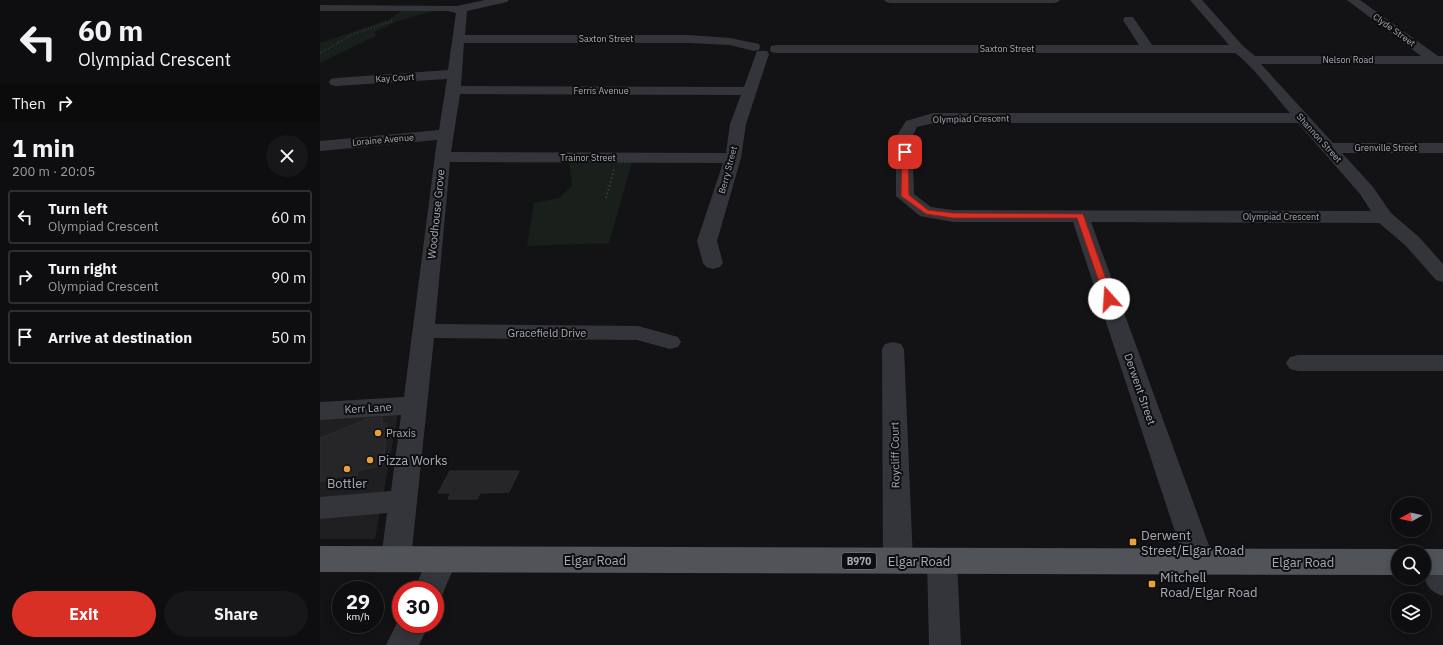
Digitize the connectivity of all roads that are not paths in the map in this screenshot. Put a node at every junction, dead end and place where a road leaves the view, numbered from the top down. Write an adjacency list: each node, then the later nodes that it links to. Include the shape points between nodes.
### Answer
1 (386, 0): 9 (street)
2 (503, 0): 10 (street)
3 (890, 0): 4 (street)
4 (1054, 0)
5 (1196, 0): 16 (street, Shannon Street)
6 (1353, 0): 18 (street, Clyde Street)
7 (320, 8): 8 (street)
8 (342, 8): 9 (street); 11 (street)
9 (375, 8): 10 (street)
10 (457, 9): 13 (street, Woodhouse Grove, via 462,12)
11 (320, 19)
12 (1129, 20): 14 (street)
13 (458, 39): 15 (street, Saxton Street, via 689,39 722,41); 20 (street, Woodhouse Grove)
14 (1148, 49): 15 (street, Saxton Street); 16 (street, Saxton Street)
15 (764, 50): 21 (street, Berry Street)
16 (1238, 50): 17 (street, Shannon Street)
17 (1252, 60): 18 (street, Nelson Road); 22 (street, Shannon Street)
18 (1439, 60)
19 (336, 82): 20 (street, Kay Court)
20 (454, 82): 21 (street, Ferris Avenue); 23 (street, Woodhouse Grove)
21 (749, 91): 28 (street, Berry Street, via 738,124)
22 (1301, 118): 25 (street, Shannon Street); 29 (street, Olympiad Crescent, via 933,118 911,124 904,137 905,196 926,212 953,216)
23 (446, 134): 24 (street, Loraine Avenue); 27 (street, Woodhouse Grove)
24 (320, 146)
25 (1328, 148): 26 (street, Grenville Street); 30 (street, Shannon Street, via 1367,192)
26 (1443, 148)
27 (442, 157): 28 (street, Trainor Street); 33 (street, Woodhouse Grove)
28 (733, 158): 31 (street, Berry Street, via 707,241)
29 (1080, 216): 30 (street, Olympiad Crescent); 47 (street, Derwent Street)
30 (1384, 217): 32 (street, Shannon Street, via 1412,242)
31 (713, 263)
32 (1443, 276)
33 (424, 331): 34 (street, Gracefield Drive, via 638,333); 38 (street, Woodhouse Grove)
34 (670, 342)
35 (893, 349): 45 (street, Roycliff Court)
36 (1298, 363): 37 (street)
37 (1443, 364)
38 (416, 405): 39 (street, Kerr Lane); 40 (street, Woodhouse Grove)
39 (320, 411)
40 (403, 501): 41 (street); 43 (street, Woodhouse Grove)
41 (320, 508)
42 (320, 559): 43 (main road, Elgar Road / B970)
43 (396, 559): 44 (main road, Elgar Road / B970)
44 (442, 560): 45 (main road, Elgar Road / B970); 49 (street)
45 (898, 561): 46 (main road, Elgar Road / B970)
46 (942, 561): 47 (main road, Elgar Road / B970); 52 (street)
47 (1200, 562): 48 (main road, Elgar Road / B970)
48 (1391, 562)
49 (433, 581)
50 (408, 633): 51 (street)
51 (402, 645)
52 (945, 645)

